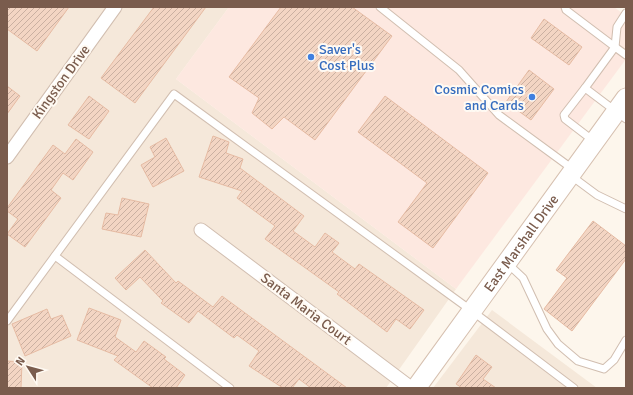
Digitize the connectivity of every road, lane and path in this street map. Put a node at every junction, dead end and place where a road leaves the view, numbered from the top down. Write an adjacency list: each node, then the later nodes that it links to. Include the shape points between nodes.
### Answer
1 (115, 7): 10 (street, Kingston Drive)
2 (380, 7): 11 (lane, via 459,70 499,115)
3 (565, 7): 5 (lane)
4 (626, 13): 5 (lane, via 617,27)
5 (615, 47): 6 (lane); 7 (lane)
6 (626, 56)
7 (585, 88): 8 (lane); 9 (lane, via 564,115 565,119)
8 (623, 110): 9 (main road, East Marshall Drive)
9 (595, 142): 11 (main road, East Marshall Drive)
10 (8, 154)
11 (572, 173): 12 (lane, via 597,195); 15 (main road, East Marshall Drive)
12 (626, 209)
13 (201, 230): 20 (street, Santa Maria Court)
14 (55, 256): 16 (lane, via 174,94); 17 (lane); 19 (lane)
15 (506, 263): 16 (main road, East Marshall Drive); 18 (lane, via 523,278 558,344 578,361 604,369 614,360)
16 (472, 311): 21 (main road, East Marshall Drive); 22 (lane)
17 (7, 321)
18 (626, 340)
19 (230, 388)
20 (411, 388)
21 (416, 388)
22 (574, 388)

